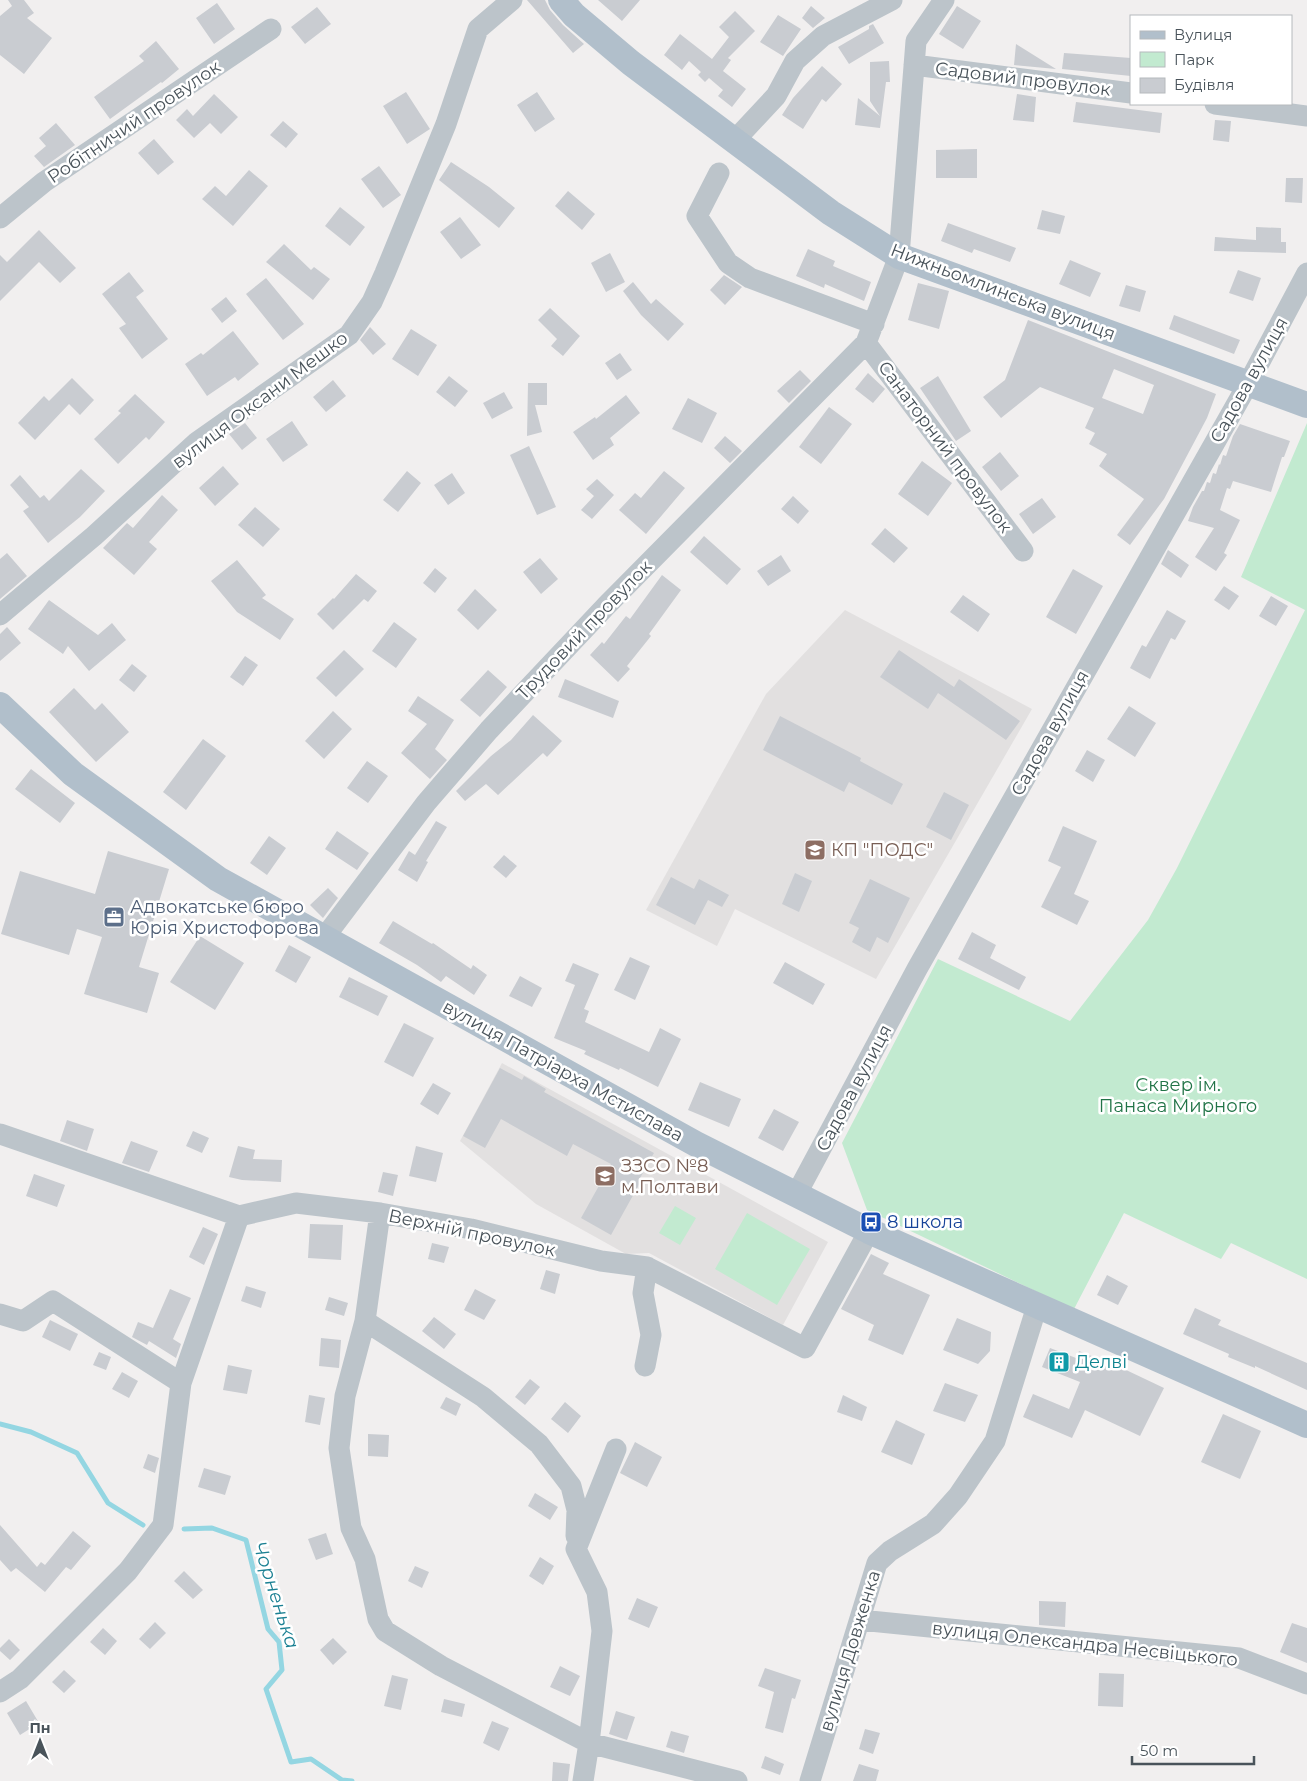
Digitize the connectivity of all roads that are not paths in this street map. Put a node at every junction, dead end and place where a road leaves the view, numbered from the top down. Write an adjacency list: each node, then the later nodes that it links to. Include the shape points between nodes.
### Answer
1 (512, 0): 19 (street, вулиця Оксани Мешко, via 478,29 446,124 385,273 372,302 349,335 197,442 94,536)
2 (562, 0): 10 (main road, Нижньомлинська вулиця, via 574,15 631,62)
3 (892, 0): 10 (street, via 823,36 795,62 776,96)
4 (944, 0): 6 (street, via 916,41)
5 (271, 29): 12 (street, Робітничий провулок, via 44,182)
6 (914, 65): 7 (street, Садовий провулок); 13 (street)
7 (1130, 93)
8 (1224, 105): 9 (street)
9 (1307, 116)
10 (735, 140): 13 (main road, Нижньомлинська вулиця, via 831,212)
11 (719, 173): 15 (street, via 697,216 728,263 750,278)
12 (0, 218)
13 (899, 256): 15 (street); 16 (main road, Нижньомлинська вулиця)
14 (1307, 273): 16 (street, Садова вулиця)
15 (870, 334): 18 (street, Санаторний провулок); 21 (street, Трудовий провулок, via 489,730 426,804)
16 (1248, 384): 17 (main road, Нижньомлинська вулиця); 23 (street, Садова вулиця, via 917,969)
17 (1307, 405)
18 (1023, 551)
19 (0, 615)
20 (0, 705): 21 (main road, вулиця Патріарха Мстислава, via 73,774 210,874)
21 (324, 938): 23 (main road, вулиця Патріарха Мстислава, via 696,1144)
22 (0, 1134): 25 (street)
23 (796, 1195): 26 (main road, вулиця Патріарха Мстислава)
24 (380, 1213): 25 (street, Верхній провулок, via 296,1203); 27 (street, Верхній провулок, via 471,1229 601,1261); 30 (street)
25 (239, 1216): 32 (street)
26 (869, 1231): 27 (street, Верхній провулок, via 805,1348); 28 (main road, вулиця Патріарха Мстислава)
27 (647, 1267): 31 (street, via 643,1293 651,1335)
28 (1037, 1306): 33 (main road, вулиця Патріарха Мстислава); 36 (street, вулиця Довженка, via 995,1441 958,1496 933,1524 877,1563)
29 (0, 1314): 32 (street, via 24,1321 53,1301)
30 (364, 1321): 35 (street, via 482,1397 539,1444 571,1486 577,1510); 39 (street, via 345,1396 339,1448 351,1528 365,1559 378,1619 385,1631 441,1666)
31 (645, 1366)
32 (181, 1383): 38 (street, via 163,1525 128,1571 20,1679)
33 (1307, 1425)
34 (616, 1450): 35 (street)
35 (576, 1549): 39 (street, via 597,1592 602,1631)
36 (860, 1620): 37 (street, вулиця Олександра Несвіцького, via 1239,1658); 42 (street, вулиця Довженка)
37 (1307, 1684)
38 (0, 1692)
39 (589, 1743): 40 (street); 41 (street)
40 (583, 1781)
41 (737, 1781)
42 (810, 1781)

